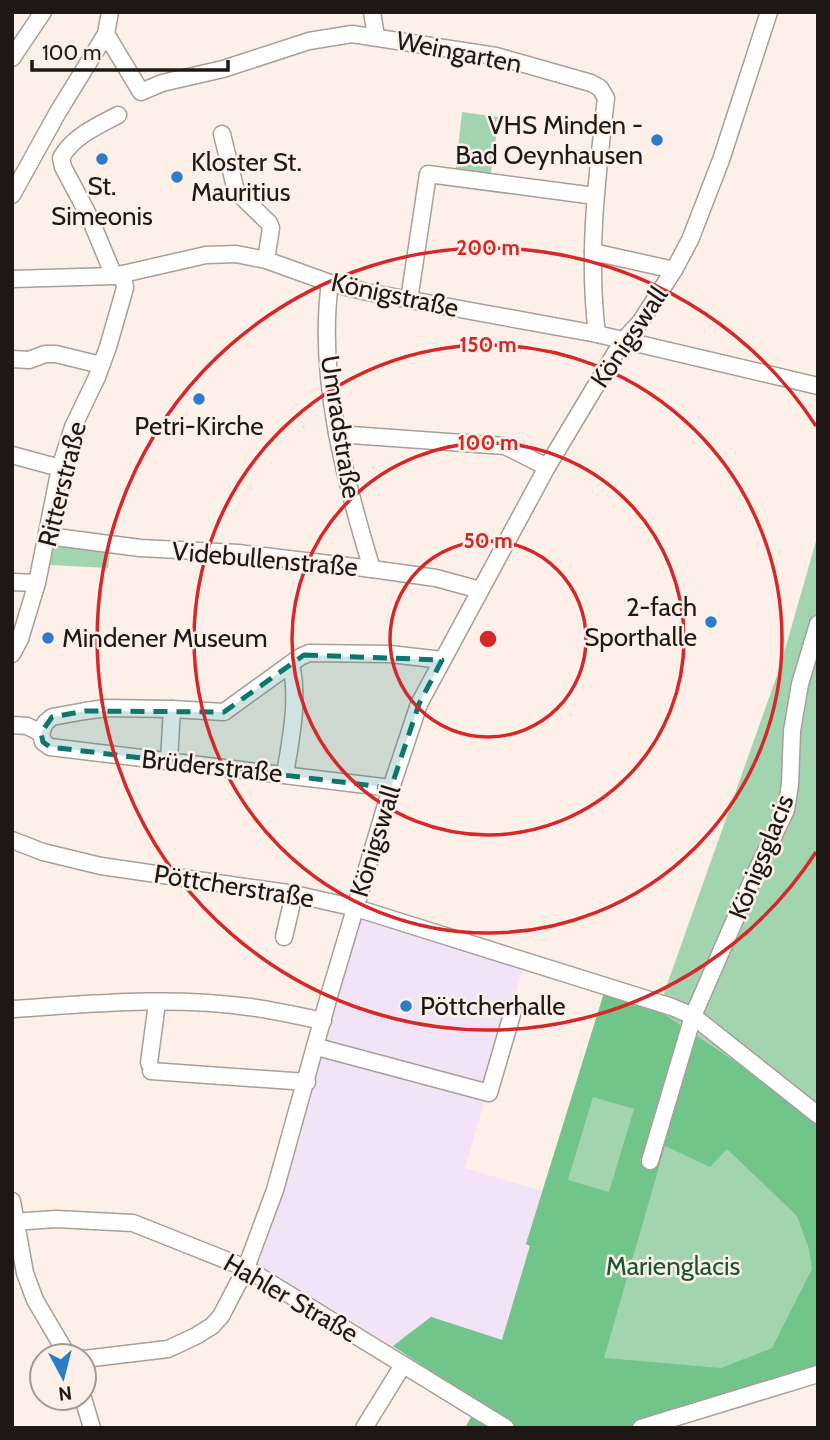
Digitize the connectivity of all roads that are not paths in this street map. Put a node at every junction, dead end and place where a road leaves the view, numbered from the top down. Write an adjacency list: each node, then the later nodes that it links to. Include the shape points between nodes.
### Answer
1 (43, 12): 7 (street)
2 (110, 12): 5 (street)
3 (372, 12): 6 (street)
4 (769, 12): 14 (street, Königswall, via 705,204)
5 (106, 34): 6 (street, Weingarten, via 141,92 309,41 352,34); 10 (street)
6 (376, 36): 11 (street, Weingarten, via 496,56 600,88 606,98)
7 (12, 58)
8 (118, 115): 15 (street, via 87,131 65,151 61,161)
9 (222, 134): 13 (street, via 236,191 271,228)
10 (12, 195)
11 (595, 195): 12 (street, Weingarten); 18 (street, via 428,174)
12 (593, 252): 14 (street, Königswall); 19 (street, Weingarten)
13 (266, 260): 15 (street, Königstraße, via 206,255); 17 (street, Königstraße)
14 (674, 270): 20 (street, Königswall)
15 (119, 275): 16 (street, Königstraße); 22 (street, Ritterstraße, via 125,288)
16 (12, 279)
17 (330, 283): 18 (street, Königstraße); 24 (street, Umradstraße, via 327,326)
18 (410, 300): 19 (street, Königstraße)
19 (597, 334): 20 (street, Königstraße)
20 (622, 342): 23 (street, Königstraße); 26 (street, Königswall)
21 (12, 359): 22 (street, via 56,354)
22 (102, 365): 27 (street, Ritterstraße)
23 (818, 386)
24 (337, 434): 26 (street, via 505,446); 29 (street, Umradstraße)
25 (12, 455): 27 (street)
26 (547, 467): 32 (street, Königswall)
27 (60, 468): 28 (street, Ritterstraße)
28 (48, 536): 29 (street, Videbullenstraße); 31 (street, Ritterstraße)
29 (372, 569): 32 (street, Videbullenstraße)
30 (12, 582): 31 (street)
31 (37, 583): 34 (street, Ritterstraße)
32 (480, 590): 35 (street, Königswall)
33 (818, 624): 36 (street, Königsglacis)
34 (12, 654)
35 (442, 660): 37 (street, via 309,653); 44 (street, Königswall, via 419,704)
36 (812, 660): 52 (street, Königsglacis, via 792,731 786,810)
37 (291, 664): 38 (street, via 224,712); 43 (street, via 295,693)
38 (172, 709): 40 (street, via 85,711 52,717); 42 (street)
39 (12, 725): 40 (street)
40 (38, 731): 41 (street); 42 (street, Brüderstraße, via 50,747)
41 (12, 732)
42 (169, 761): 43 (street, Brüderstraße)
43 (285, 774): 44 (street, Brüderstraße)
44 (391, 788): 47 (street, Königswall)
45 (12, 840): 46 (street, Pöttcherstraße, via 101,866)
46 (294, 894): 47 (street, Pöttcherstraße); 48 (street)
47 (356, 908): 52 (street, Pöttcherstraße); 53 (street, Königswall)
48 (284, 937)
49 (157, 1003): 50 (street); 53 (street, via 248,1007); 55 (street, via 150,1067)
50 (12, 1009)
51 (513, 1011): 54 (street, via 489,1093)
52 (693, 1016): 56 (street); 57 (street, Königsglacis)
53 (323, 1021): 54 (street, Königswall)
54 (317, 1047): 55 (street, Königswall)
55 (307, 1082): 60 (street, Königswall, via 275,1191)
56 (818, 1115)
57 (650, 1161)
58 (12, 1200): 59 (street)
59 (14, 1222): 60 (street, Hahler Straße, via 133,1223); 61 (street, via 25,1273)
60 (246, 1268): 62 (street, Königswall, via 221,1316 196,1336 168,1349); 63 (street, Hahler Straße)
61 (60, 1342)
62 (98, 1357)
63 (403, 1365): 65 (street); 66 (street, Hahler Straße)
64 (818, 1374): 67 (street)
65 (364, 1428)
66 (506, 1428)
67 (641, 1428)

